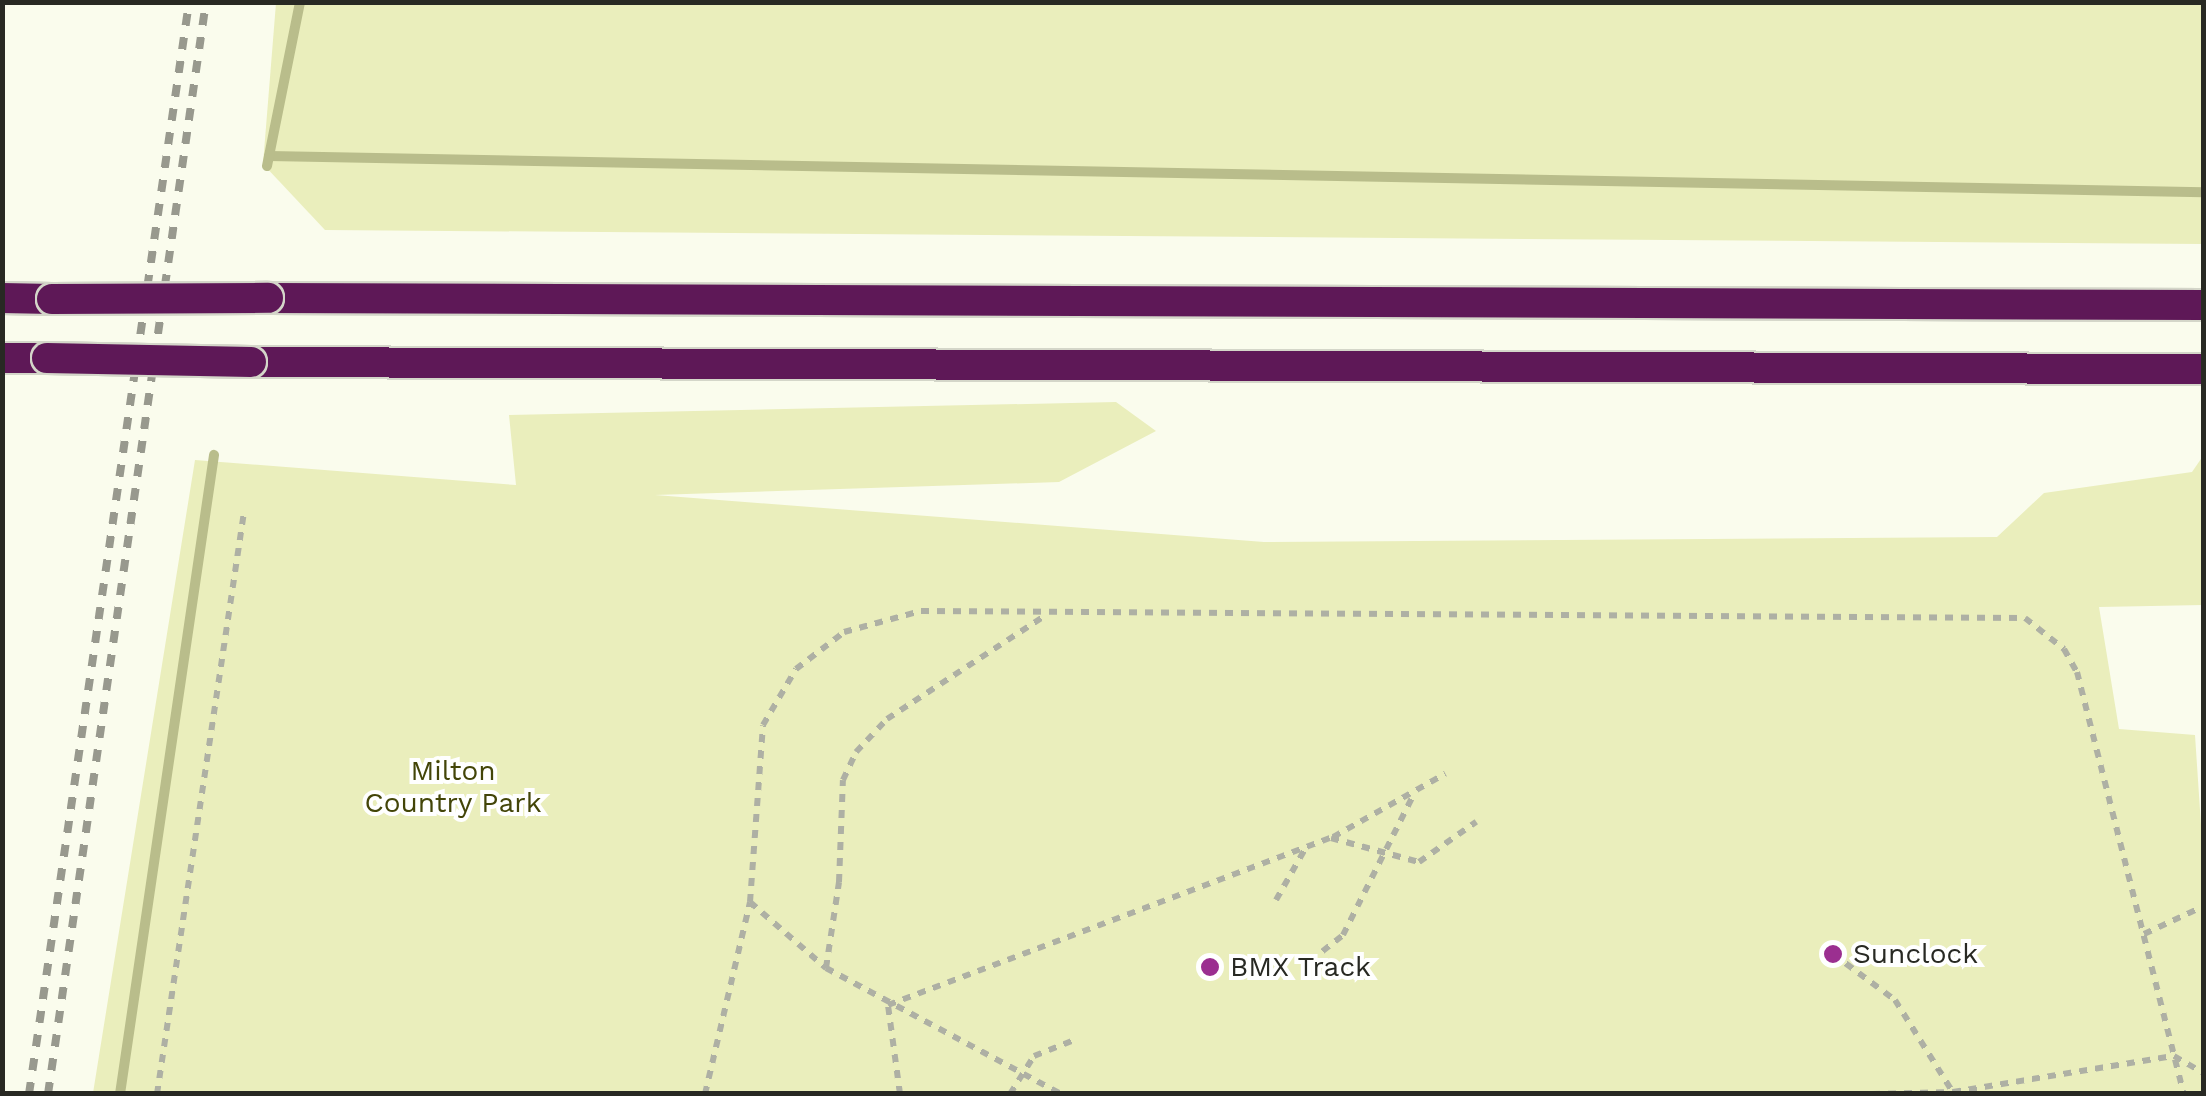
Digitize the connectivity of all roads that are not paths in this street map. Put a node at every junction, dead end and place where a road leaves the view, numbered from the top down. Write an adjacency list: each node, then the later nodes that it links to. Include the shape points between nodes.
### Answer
1 (2, 298): 2 (highway, bridge)
2 (2204, 306)
3 (2, 358): 4 (highway, bridge)
4 (2204, 369)

